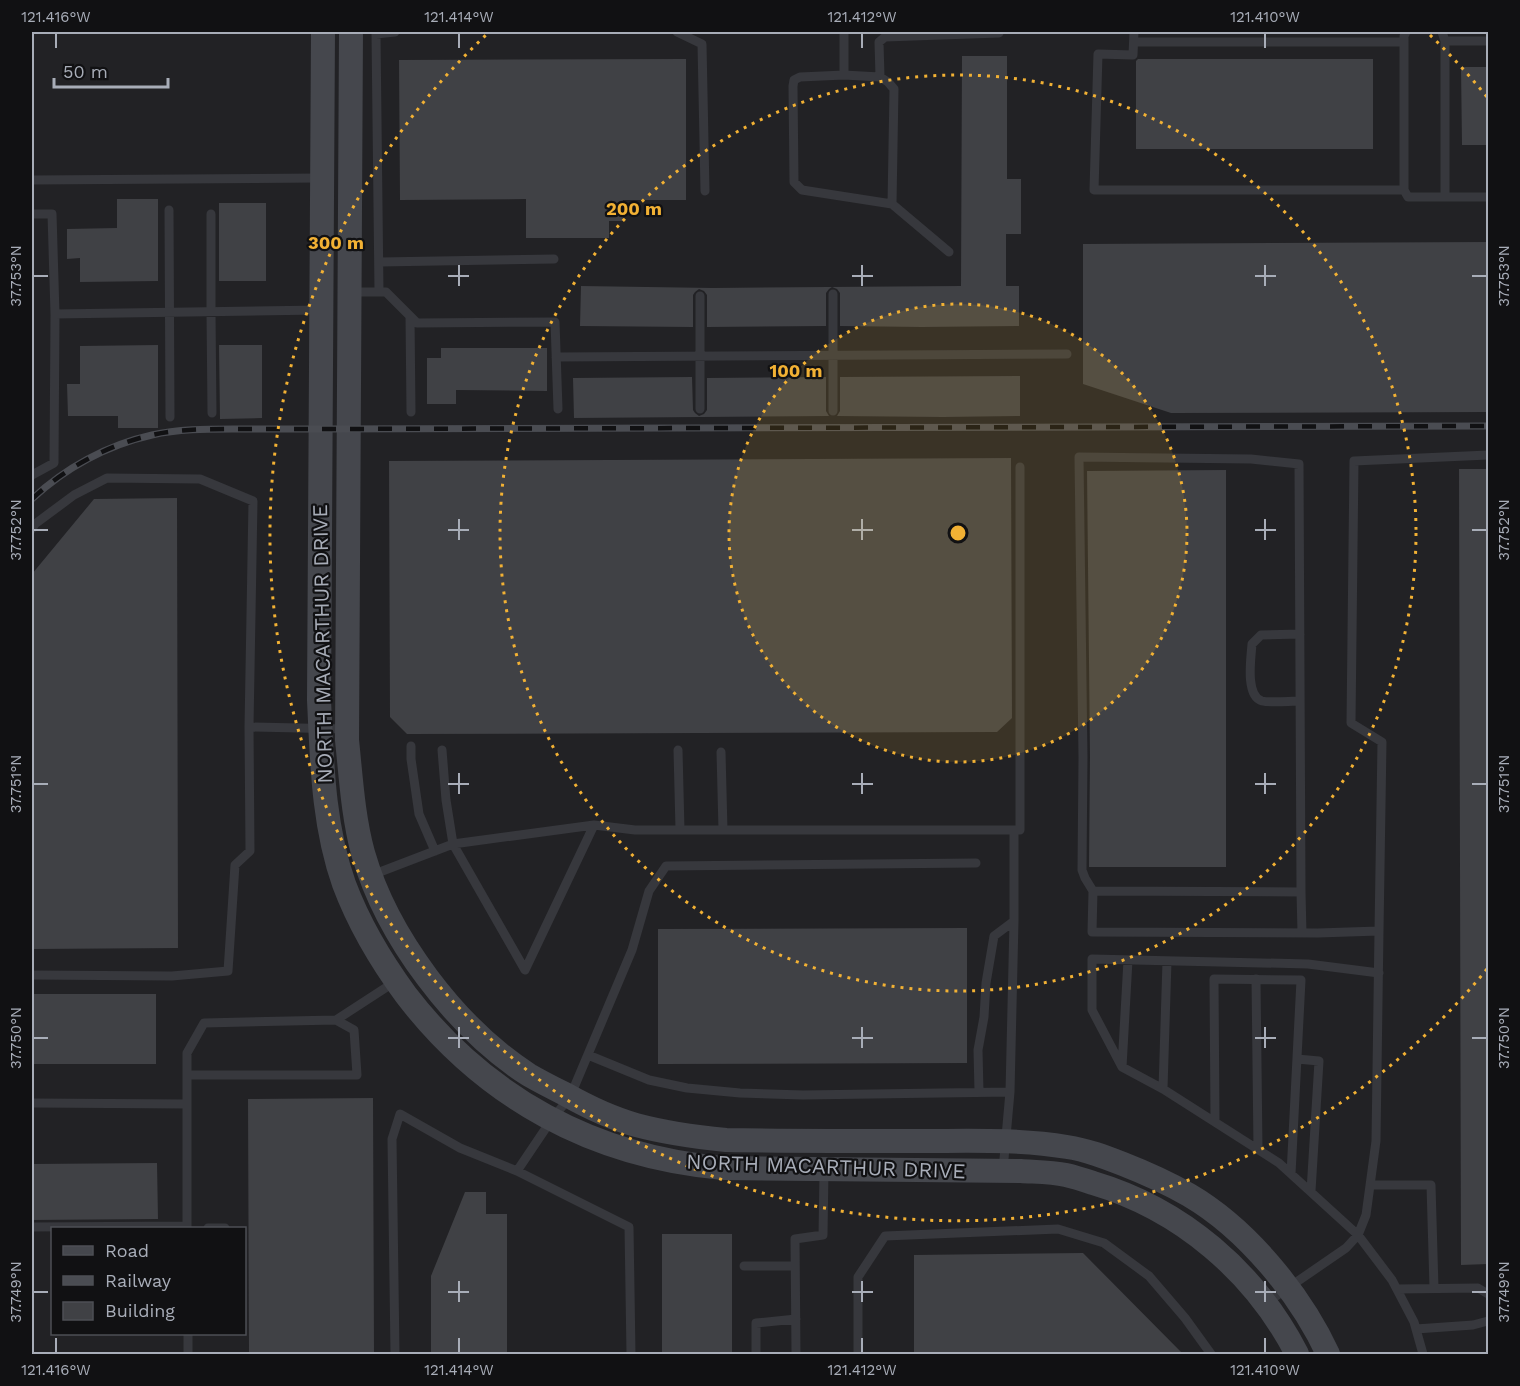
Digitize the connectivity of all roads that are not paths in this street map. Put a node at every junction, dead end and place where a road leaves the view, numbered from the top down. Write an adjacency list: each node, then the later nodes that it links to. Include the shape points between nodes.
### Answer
1 (323, 32): 15 (main road)
2 (351, 32): 28 (main road)
3 (395, 32): 27 (lane, via 376,34)
4 (677, 32): 18 (lane, via 702,44)
5 (844, 32): 13 (lane)
6 (1134, 32): 11 (lane)
7 (1406, 32): 12 (lane)
8 (999, 33): 14 (lane, via 885,36 879,42)
9 (1444, 36): 10 (lane); 19 (lane)
10 (1488, 41)
11 (1134, 42): 12 (lane); 17 (lane, via 1133,55 1098,54 1094,190)
12 (1404, 42): 17 (lane)
13 (844, 75): 14 (lane); 21 (lane, via 794,80 794,182 802,190)
14 (880, 77): 21 (lane, via 894,89)
15 (322, 178): 16 (lane); 32 (main road)
16 (32, 180)
17 (1404, 190): 19 (lane, via 1408,197)
18 (705, 191)
19 (1446, 197): 20 (lane)
20 (1488, 197)
21 (892, 204): 25 (lane)
22 (169, 210): 33 (lane)
23 (32, 214): 35 (lane, via 52,214)
24 (212, 214): 34 (lane)
25 (949, 252)
26 (554, 259): 27 (lane)
27 (380, 262): 29 (lane)
28 (350, 292): 29 (lane); 55 (main road, NORTH MACARTHUR DRIVE)
29 (380, 292): 36 (lane, via 386,292)
30 (833, 294): 39 (lane)
31 (700, 296): 38 (lane)
32 (321, 305): 34 (lane); 54 (main road, NORTH MACARTHUR DRIVE)
33 (170, 312): 34 (lane); 35 (lane); 46 (lane)
34 (211, 312): 45 (lane)
35 (55, 314): 49 (lane, via 54,463)
36 (410, 316): 40 (lane, via 417,323 555,322); 44 (lane)
37 (1067, 354): 39 (lane)
38 (701, 356): 39 (lane); 40 (lane); 42 (lane)
39 (832, 356): 43 (lane)
40 (556, 357): 41 (lane)
41 (558, 409)
42 (700, 409)
43 (833, 411)
44 (411, 412)
45 (212, 413)
46 (170, 417)
47 (1488, 455): 71 (lane, via 1354,461 1351,723 1382,742)
48 (1020, 467): 63 (lane, via 1020,830)
49 (32, 475)
50 (32, 529): 53 (lane, via 74,495 107,478 200,479 253,501)
51 (1300, 634): 52 (lane); 52 (lane, via 1261,635 1256,639 1252,644 1251,687 1254,696 1262,701); 68 (lane, via 1299,464 1251,459 1079,457 1082,870)
52 (1300, 701): 69 (lane)
53 (249, 726): 54 (lane); 76 (lane, via 250,851 235,865 228,971 172,976)
54 (320, 728): 55 (lane); 78 (main road, NORTH MACARTHUR DRIVE, via 322,784 333,847 366,932)
55 (347, 730): 67 (main road, NORTH MACARTHUR DRIVE, via 352,795 363,853)
56 (411, 746): 65 (lane, via 419,814)
57 (442, 750): 64 (lane)
58 (678, 750): 61 (lane)
59 (721, 752): 62 (lane)
60 (594, 825): 61 (lane); 64 (lane); 64 (lane, via 525,970)
61 (680, 830): 62 (lane)
62 (723, 830): 63 (lane)
63 (1014, 830): 70 (lane)
64 (453, 844): 65 (lane)
65 (435, 851): 67 (lane)
66 (976, 863): 80 (lane, via 666,866 649,891 632,950)
67 (372, 875): 87 (main road, NORTH MACARTHUR DRIVE, via 404,943 460,1017 529,1075)
68 (1093, 891): 69 (lane); 72 (lane, via 1092,932)
69 (1300, 892): 72 (lane)
70 (1014, 921): 85 (lane, via 994,936 978,1050); 86 (lane)
71 (1379, 931): 72 (lane); 75 (lane)
72 (1302, 933)
73 (1128, 960): 74 (lane); 82 (lane); 82 (lane, via 1092,959 1092,1010)
74 (1167, 961): 75 (lane, via 1308,964); 84 (lane)
75 (1379, 973): 98 (lane, via 1376,1141)
76 (32, 975)
77 (1256, 980): 81 (lane, via 1301,980); 91 (lane, via 1214,979); 93 (lane)
78 (396, 981): 79 (lane); 90 (main road, NORTH MACARTHUR DRIVE, via 462,1058 505,1092)
79 (336, 1020): 83 (lane, via 204,1023 188,1053); 83 (lane, via 354,1030 357,1076)
80 (588, 1055): 85 (lane, via 649,1080 687,1088 803,1095); 87 (lane)
81 (1297, 1059): 97 (lane); 99 (lane, via 1319,1061)
82 (1122, 1067): 84 (lane)
83 (188, 1076): 89 (lane)
84 (1163, 1089): 91 (lane)
85 (979, 1092): 86 (lane)
86 (1010, 1092): 92 (lane)
87 (570, 1097): 90 (lane); 92 (main road, NORTH MACARTHUR DRIVE, via 635,1124 682,1136 726,1140)
88 (32, 1103): 89 (lane)
89 (187, 1104): 101 (lane)
90 (552, 1119): 94 (main road, NORTH MACARTHUR DRIVE, via 634,1153 693,1166); 96 (lane)
91 (1215, 1122): 93 (lane)
92 (1005, 1141): 95 (lane); 105 (main road, NORTH MACARTHUR DRIVE, via 1097,1154 1181,1191 1227,1222)
93 (1258, 1149): 97 (lane)
94 (824, 1169): 95 (main road, NORTH MACARTHUR DRIVE); 104 (lane, via 824,1235 795,1239)
95 (1003, 1170): 109 (main road, NORTH MACARTHUR DRIVE, via 1066,1175 1151,1206 1187,1227 1226,1259)
96 (517, 1171): 115 (lane, via 460,1148 400,1114 392,1139); 116 (lane, via 629,1227)
97 (1291, 1174): 99 (lane)
98 (1370, 1185): 102 (lane, via 1366,1215); 106 (lane, via 1431,1185)
99 (1311, 1191): 102 (lane)
100 (32, 1227): 101 (lane)
101 (187, 1227)
102 (1358, 1235): 105 (lane, via 1346,1248); 107 (lane)
103 (744, 1266): 104 (lane)
104 (795, 1266): 110 (lane)
105 (1288, 1288): 109 (lane); 122 (main road, NORTH MACARTHUR DRIVE)
106 (1434, 1288): 107 (lane); 108 (lane, via 1478,1288)
107 (1397, 1289): 112 (lane)
108 (1488, 1294)
109 (1265, 1304): 121 (main road, NORTH MACARTHUR DRIVE)
110 (796, 1320): 117 (lane, via 756,1323); 118 (lane)
111 (1488, 1321): 112 (lane)
112 (1416, 1329): 123 (lane)
113 (188, 1335): 114 (lane)
114 (188, 1354)
115 (395, 1354)
116 (631, 1354)
117 (756, 1354)
118 (796, 1354)
119 (858, 1354): 120 (lane, via 858,1277 885,1236 1058,1229 1104,1243 1149,1276)
120 (1211, 1354)
121 (1297, 1354)
122 (1328, 1354)
123 (1423, 1354)

